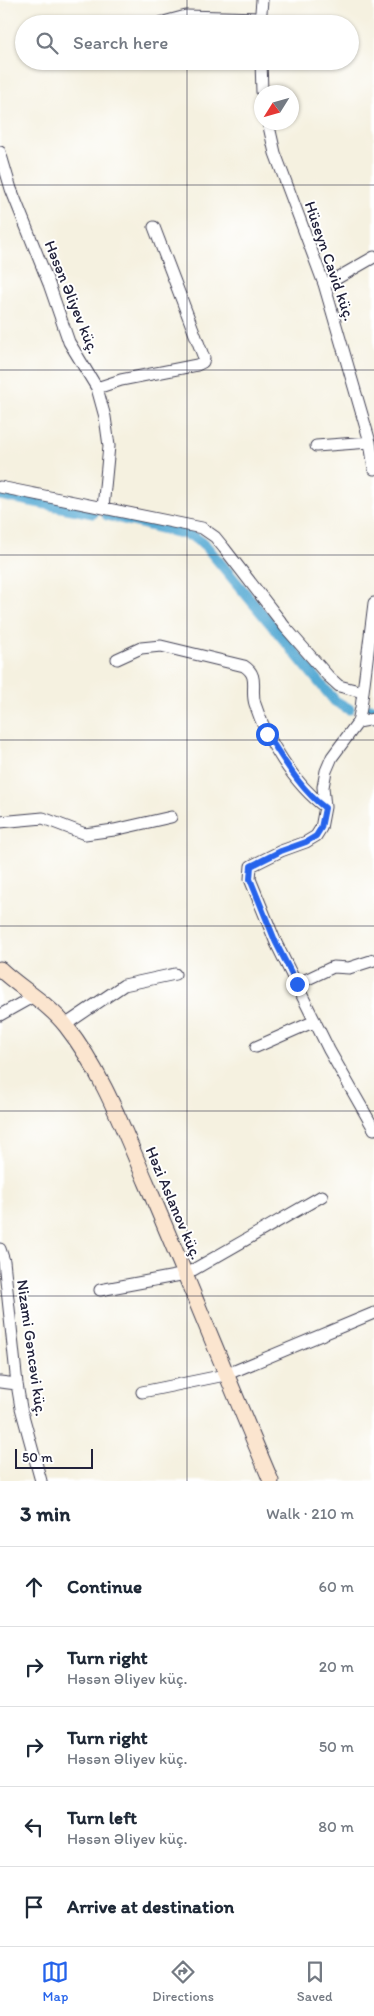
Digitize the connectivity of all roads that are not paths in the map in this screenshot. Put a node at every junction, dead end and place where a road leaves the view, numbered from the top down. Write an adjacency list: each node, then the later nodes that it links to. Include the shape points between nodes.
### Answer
1 (262, 0): 2 (street)
2 (261, 15)
3 (261, 70): 4 (street)
4 (262, 85)
5 (270, 130): 9 (street, Hüseyn Cavid küç., via 275,153)
6 (0, 152): 10 (street, Həsən Əliyev küç., via 69,342)
7 (154, 227): 10 (street, via 203,362)
8 (374, 257): 9 (street)
9 (324, 284): 11 (street, Hüseyn Cavid küç.)
10 (96, 388): 15 (street, Həsən Əliyev küç., via 109,446)
11 (370, 442): 12 (street); 13 (street, Hüseyn Cavid küç.)
12 (316, 446)
13 (374, 469)
14 (0, 487): 15 (street)
15 (103, 508): 19 (street, via 202,528 214,537 328,676 339,686)
16 (374, 603): 18 (street)
17 (117, 659): 22 (street, via 141,648 161,646 251,670 254,702 267,734 293,773)
18 (369, 678): 19 (street)
19 (363, 692): 21 (street)
20 (374, 719): 21 (street)
21 (358, 722): 22 (street, via 332,757 326,771 323,787)
22 (325, 808): 28 (street, via 316,836 251,866 250,879)
23 (171, 817): 24 (street, via 85,834 43,818)
24 (0, 822)
25 (374, 960): 28 (street, via 350,968 333,967)
26 (0, 969): 29 (street, Həzi Aslanov küç.)
27 (175, 974): 32 (street, via 124,985)
28 (297, 984): 31 (street)
29 (34, 996): 30 (street); 32 (street, Həzi Aslanov küç.)
30 (0, 1015)
31 (315, 1021): 33 (street); 34 (street)
32 (65, 1024): 37 (street, Həzi Aslanov küç., via 102,1082)
33 (256, 1047)
34 (374, 1130)
35 (322, 1196): 37 (street)
36 (0, 1249): 42 (street, Nizami Gəncəvi küç.)
37 (186, 1274): 38 (street); 40 (street, Həzi Aslanov küç.)
38 (100, 1290)
39 (374, 1313): 40 (street)
40 (226, 1375): 43 (street); 45 (street, Həzi Aslanov küç.)
41 (0, 1382): 42 (street)
42 (17, 1384): 44 (street, Nizami Gəncəvi küç.)
43 (142, 1392)
44 (41, 1481)
45 (271, 1481)

